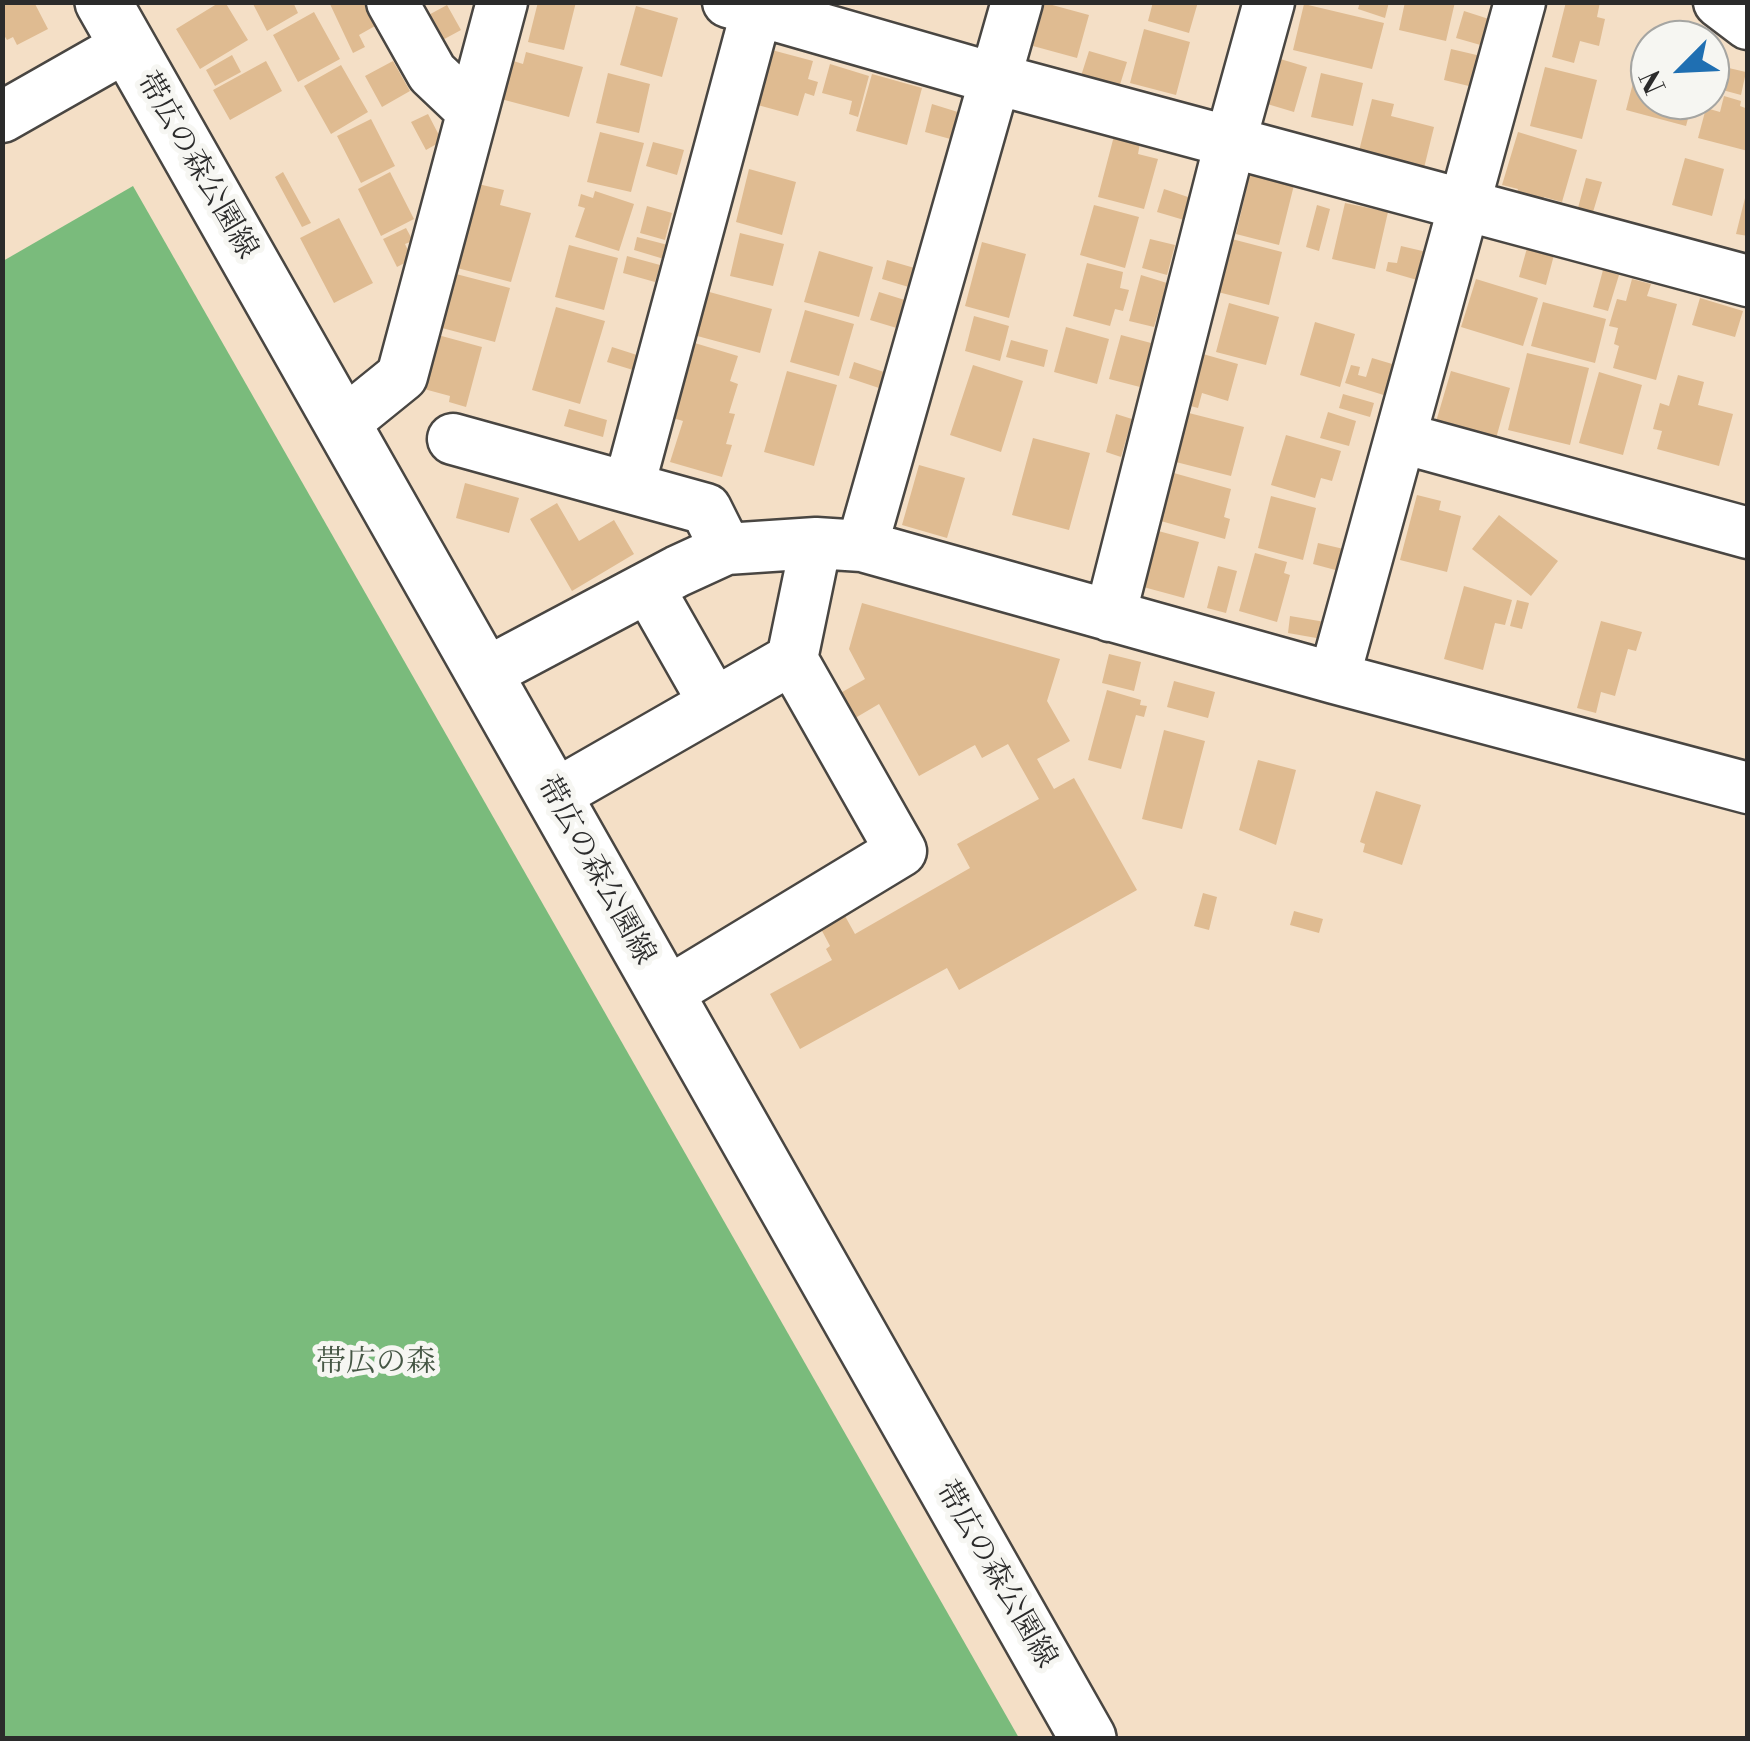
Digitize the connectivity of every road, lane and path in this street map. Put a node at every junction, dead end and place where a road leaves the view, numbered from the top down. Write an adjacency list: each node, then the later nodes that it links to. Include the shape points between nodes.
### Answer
1 (392, 2): 11 (street, via 432,74)
2 (502, 2): 11 (street)
3 (1016, 2): 10 (street)
4 (1269, 2): 13 (street)
5 (1520, 2): 14 (street)
6 (1719, 2): 9 (street)
7 (748, 5): 10 (street); 19 (street)
8 (115, 24): 12 (street); 16 (main road, 帯広の森公園線)
9 (1748, 24)
10 (996, 79): 13 (street); 21 (street)
11 (471, 110): 16 (street, via 402,376)
12 (2, 116)
13 (1230, 143): 14 (street); 24 (street)
14 (1464, 206): 15 (street); 18 (street)
15 (1748, 281)
16 (344, 424): 26 (main road, 帯広の森公園線)
17 (453, 438): 19 (street)
18 (1402, 438): 20 (street); 27 (street)
19 (629, 486): 22 (street, via 706,509)
20 (1748, 533)
21 (839, 544): 22 (street); 24 (street); 25 (street)
22 (726, 549): 23 (street)
23 (648, 586): 26 (street); 28 (street)
24 (1110, 616): 27 (street)
25 (792, 658): 28 (street); 31 (street, via 901,851)
26 (484, 674): 30 (main road, 帯広の森公園線)
27 (1334, 678): 29 (street)
28 (714, 703): 30 (street)
29 (1748, 788)
30 (553, 796): 31 (main road, 帯広の森公園線)
31 (665, 994): 32 (main road, 帯広の森公園線)
32 (1088, 1738)

